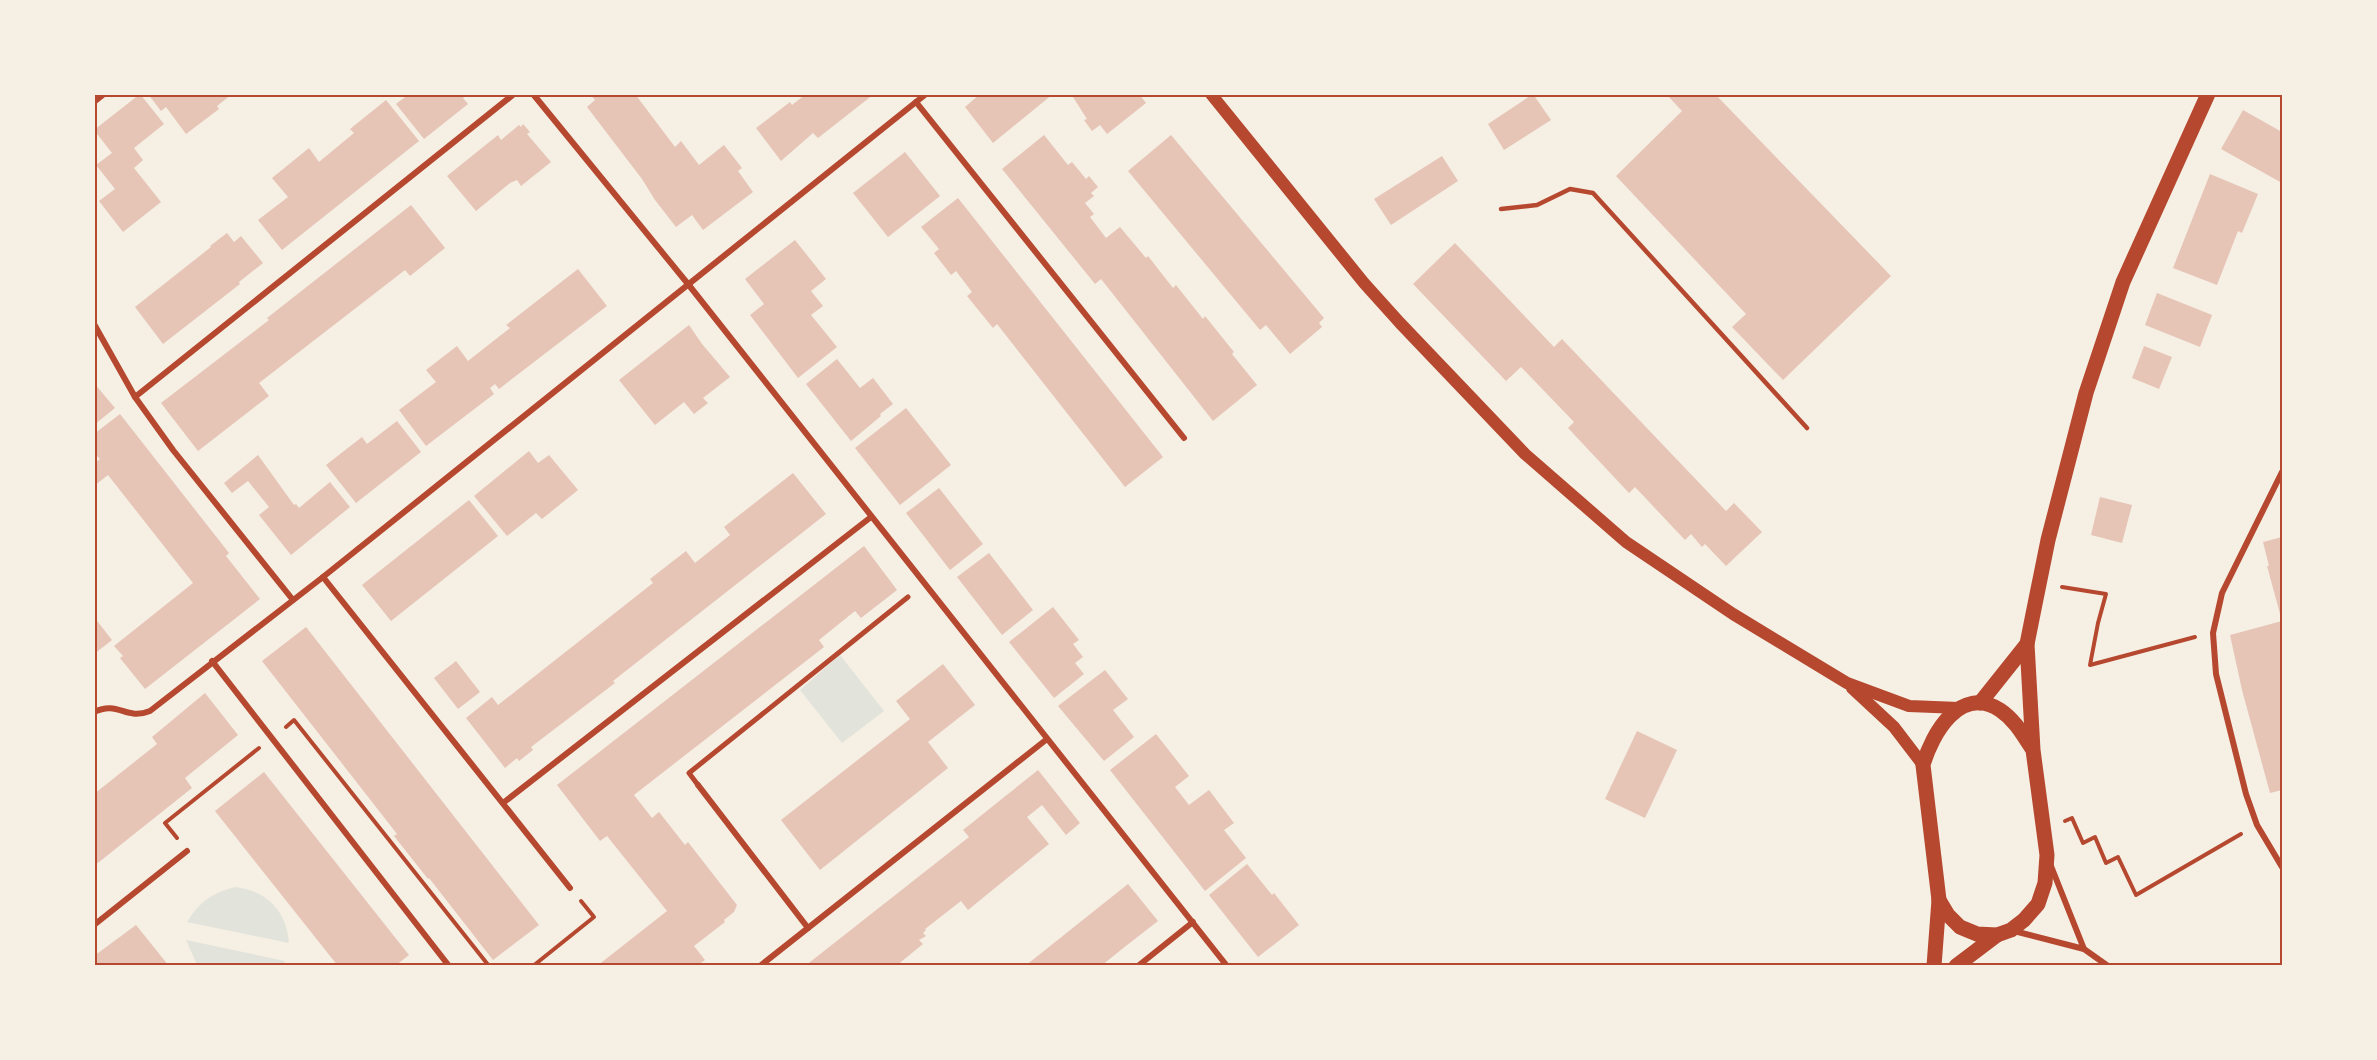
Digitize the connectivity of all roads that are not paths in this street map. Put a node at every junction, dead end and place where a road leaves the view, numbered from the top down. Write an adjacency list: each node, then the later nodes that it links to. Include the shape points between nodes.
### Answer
1 (104, 94): 7 (street)
2 (514, 94): 12 (street)
3 (533, 94): 10 (street)
4 (926, 94): 8 (street)
5 (1210, 94): 22 (main road, via 1364,284 1525,454 1626,542 1733,614)
6 (2208, 94): 20 (main road, via 2123,282 2090,382 2048,540)
7 (94, 102)
8 (916, 102): 10 (street); 14 (street)
9 (1501, 209): 13 (lane, via 1537,205 1570,189 1593,194)
10 (688, 284): 16 (street); 17 (street)
11 (94, 324): 12 (street)
12 (135, 397): 19 (street)
13 (1807, 428)
14 (1184, 438)
15 (2283, 472): 33 (street, via 2222,593 2213,633 2216,674 2246,794 2257,825)
16 (871, 517): 26 (street); 30 (street)
17 (323, 577): 19 (street); 30 (street)
18 (908, 597): 29 (street, via 689,773)
19 (293, 600): 21 (street)
20 (2027, 644): 23 (main road); 27 (main road)
21 (212, 661): 25 (street, via 139,716 109,706); 41 (street)
22 (1847, 683): 24 (main road, via 1909,706); 28 (main road, via 1894,727)
23 (1980, 703): 24 (main road); 27 (main road, via 1999,709 2015,723)
24 (1959, 708): 28 (main road, via 1942,724)
25 (94, 712)
26 (1047, 739): 36 (street); 38 (street)
27 (2032, 750): 32 (main road)
28 (1923, 765): 35 (main road)
29 (698, 785): 38 (street)
30 (503, 803): 34 (street)
31 (187, 851): 37 (street)
32 (2047, 855): 39 (main road, via 2045,884 2038,903 2024,920); 40 (street)
33 (2283, 867)
34 (570, 888)
35 (1939, 900): 39 (main road, via 1960,927 1977,934); 45 (main road)
36 (1192, 922): 43 (street); 44 (street)
37 (94, 925)
38 (808, 928): 42 (street)
39 (2004, 933): 40 (street); 46 (main road)
40 (2084, 950): 47 (street)
41 (449, 966)
42 (760, 966)
43 (1138, 966)
44 (1227, 966)
45 (1934, 966)
46 (1956, 966)
47 (2108, 966)

